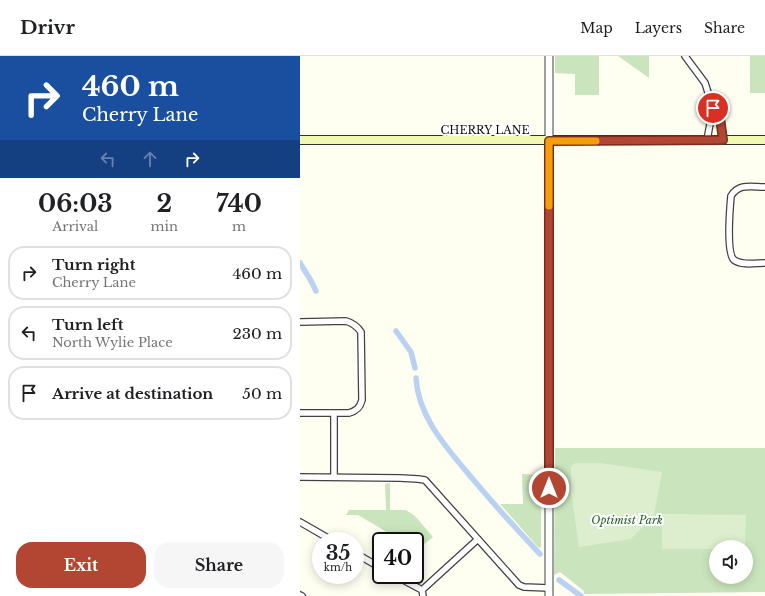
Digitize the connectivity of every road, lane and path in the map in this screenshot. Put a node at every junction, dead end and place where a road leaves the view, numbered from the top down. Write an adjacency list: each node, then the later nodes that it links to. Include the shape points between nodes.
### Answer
1 (549, 56): 8 (street)
2 (685, 56): 3 (street, via 705,83)
3 (713, 108): 5 (street); 6 (street, via 720,118)
4 (300, 140): 8 (main road, CHERRY LANE)
5 (707, 140): 6 (main road, CHERRY LANE); 8 (main road, CHERRY LANE)
6 (723, 140): 7 (main road, CHERRY LANE)
7 (765, 140)
8 (549, 141): 20 (street)
9 (765, 187): 10 (street, via 740,187 730,196 729,250 737,262)
10 (765, 263)
11 (300, 322): 13 (street, via 346,321 353,323 361,332 362,400 355,411)
12 (300, 413): 13 (street)
13 (334, 413): 14 (street)
14 (334, 476): 15 (street); 18 (street, via 425,480)
15 (300, 477)
16 (300, 522): 17 (street)
17 (318, 532)
18 (478, 539): 20 (street, via 519,585 524,588); 21 (street)
19 (408, 584): 21 (street)
20 (549, 588): 22 (street)
21 (423, 593)
22 (549, 596)

